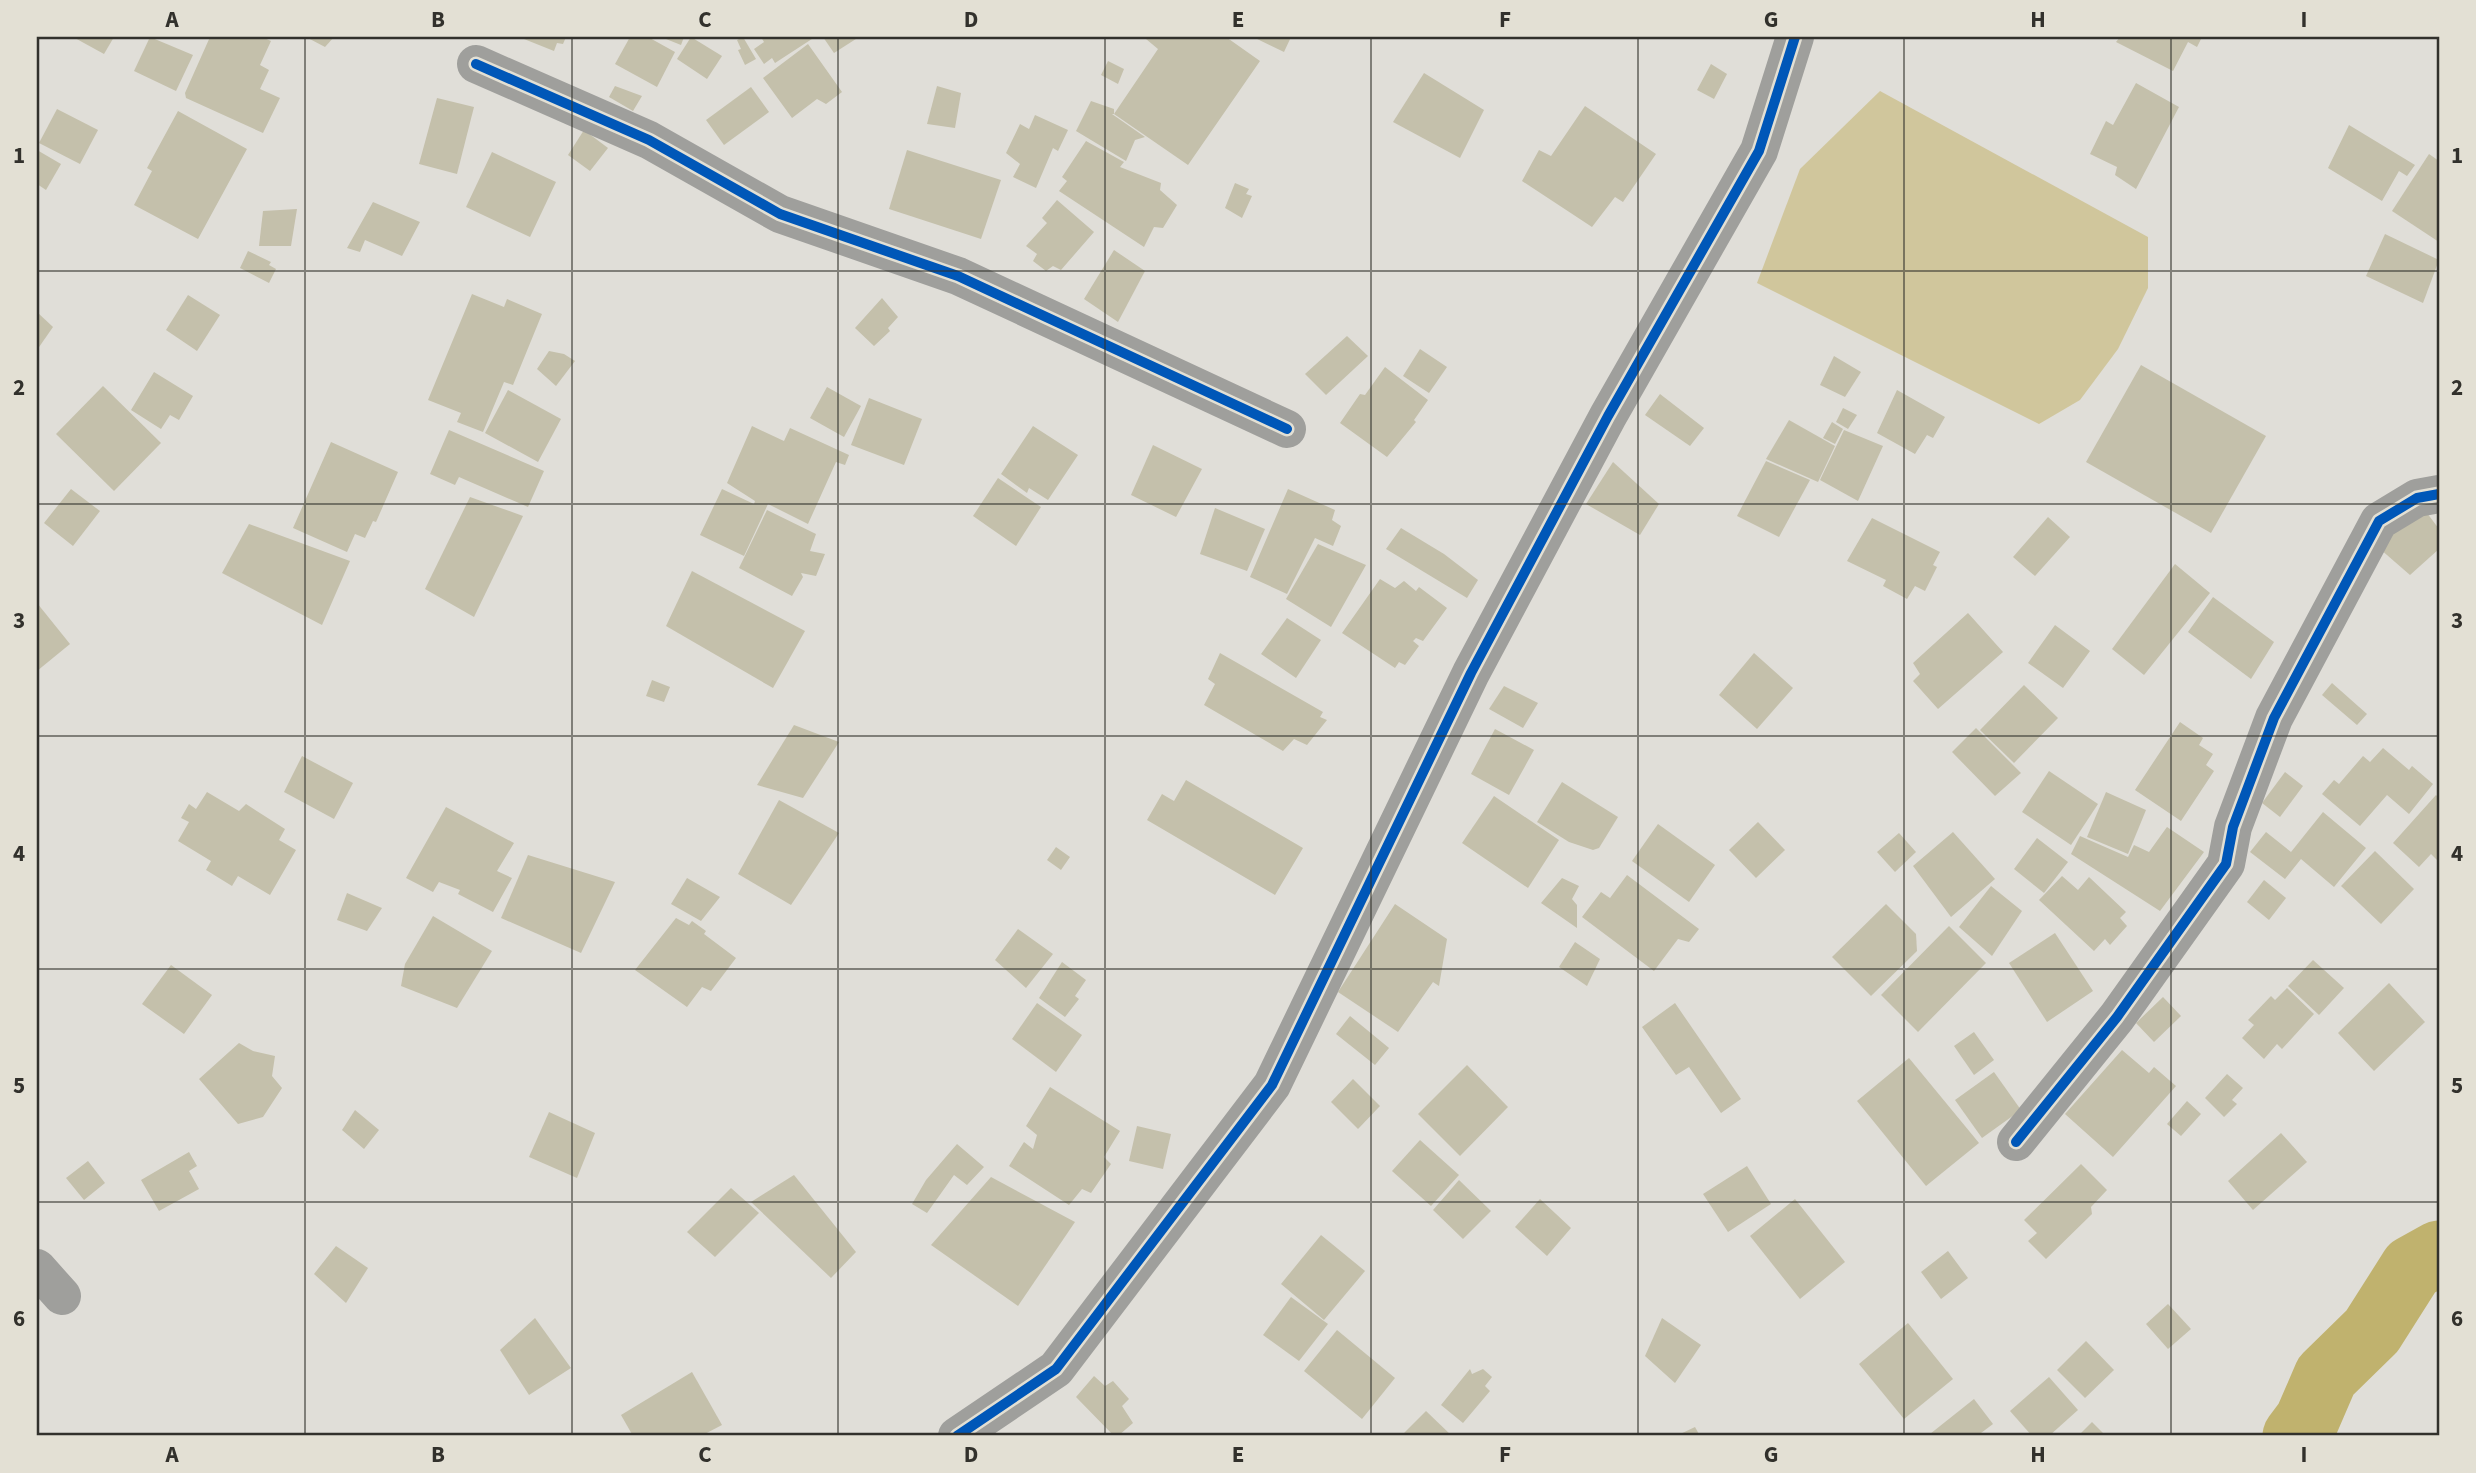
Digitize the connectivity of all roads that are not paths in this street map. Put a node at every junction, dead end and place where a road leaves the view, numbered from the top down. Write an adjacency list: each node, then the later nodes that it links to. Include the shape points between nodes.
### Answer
1 (1795, 37): 8 (street, via 1759,151 1608,416 1471,673 1272,1085 1056,1369)
2 (476, 64): 3 (street, via 649,140 780,214 958,276)
3 (1287, 429)
4 (2439, 494): 5 (street, via 2417,498 2379,521 2274,718 2233,827 2226,864 2117,1017)
5 (2016, 1142)
6 (37, 1268): 7 (street)
7 (62, 1296)
8 (957, 1436)

